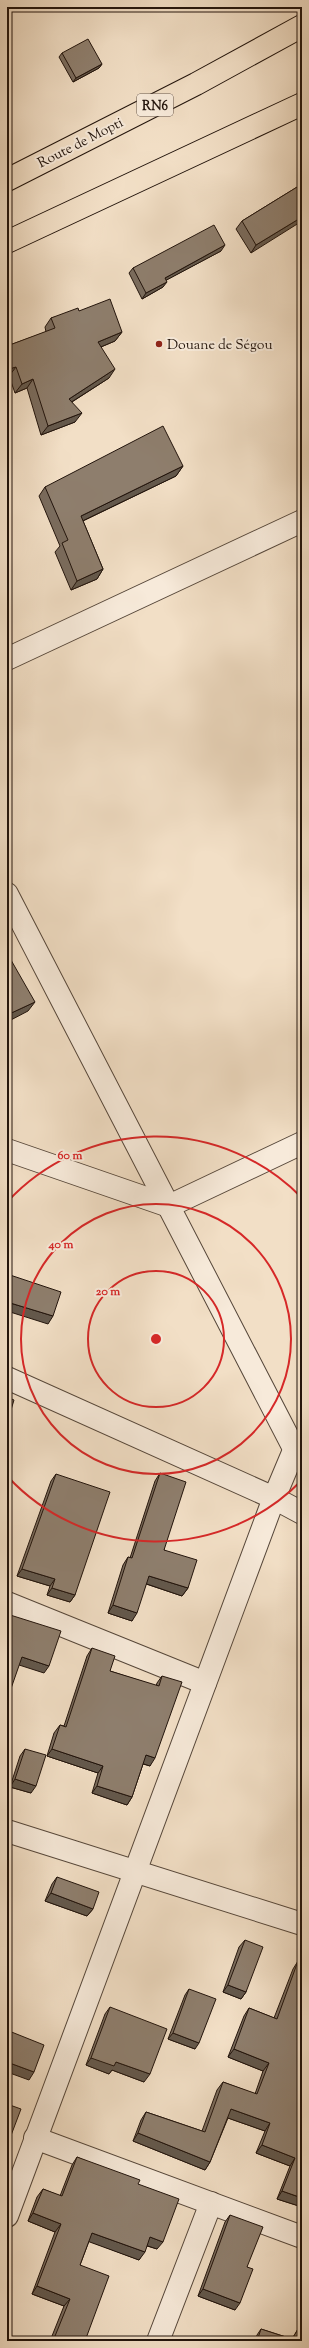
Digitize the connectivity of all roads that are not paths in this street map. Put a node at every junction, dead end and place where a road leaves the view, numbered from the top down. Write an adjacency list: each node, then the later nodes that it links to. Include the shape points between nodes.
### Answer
1 (302, 26): 3 (highway, Route de Mopti / RN6, via 196,84)
2 (302, 104): 4 (highway)
3 (7, 180)
4 (7, 242)
5 (302, 521): 6 (street)
6 (7, 659)
7 (7, 894): 10 (street)
8 (302, 1143): 10 (street)
9 (7, 1151): 10 (street)
10 (170, 1206): 12 (street)
11 (7, 1378): 13 (street)
12 (298, 1456): 13 (street)
13 (274, 1498): 14 (street); 16 (street)
14 (302, 1513)
15 (7, 1603): 16 (street)
16 (205, 1683): 18 (street)
17 (7, 1831): 18 (street)
18 (134, 1872): 19 (street); 20 (street)
19 (302, 1924)
20 (35, 2138): 21 (street); 22 (street)
21 (211, 2203): 23 (street); 24 (street)
22 (7, 2216)
23 (302, 2237)
24 (158, 2341)

